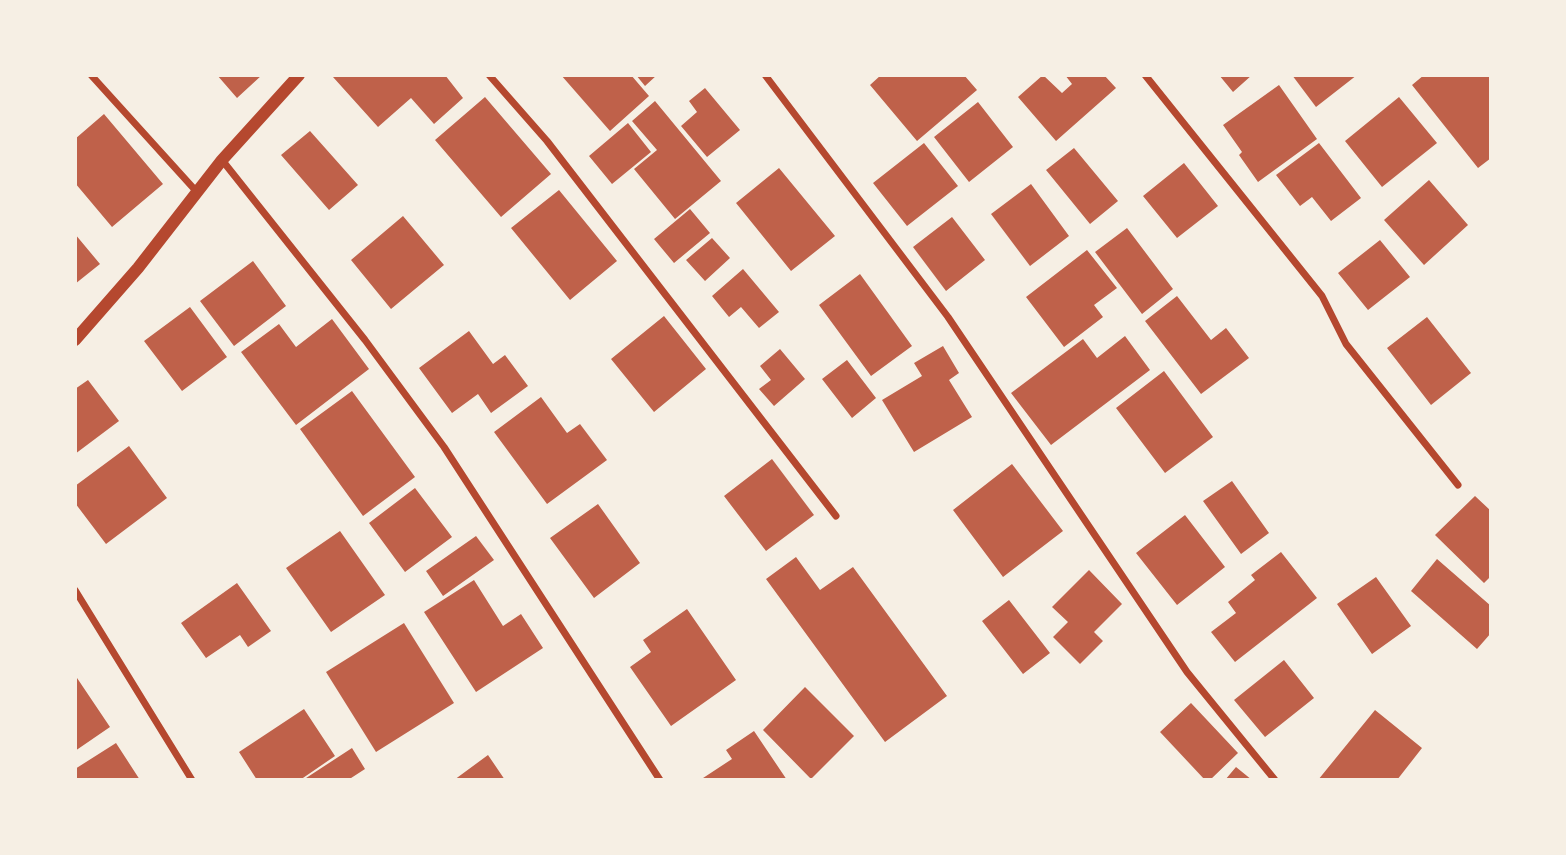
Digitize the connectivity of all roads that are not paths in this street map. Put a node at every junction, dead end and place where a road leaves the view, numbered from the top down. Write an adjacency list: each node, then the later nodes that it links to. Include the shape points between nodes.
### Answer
1 (91, 75): 7 (street)
2 (299, 75): 6 (street)
3 (489, 75): 10 (street, via 547,141)
4 (765, 75): 14 (street, via 948,317 1187,672)
5 (1145, 75): 9 (street, via 1322,296 1346,344)
6 (222, 160): 7 (street); 13 (street, via 358,330 444,447)
7 (196, 191): 8 (street, via 138,268)
8 (75, 340)
9 (1458, 485)
10 (836, 516)
11 (75, 590): 12 (street)
12 (192, 780)
13 (660, 780)
14 (1275, 780)

